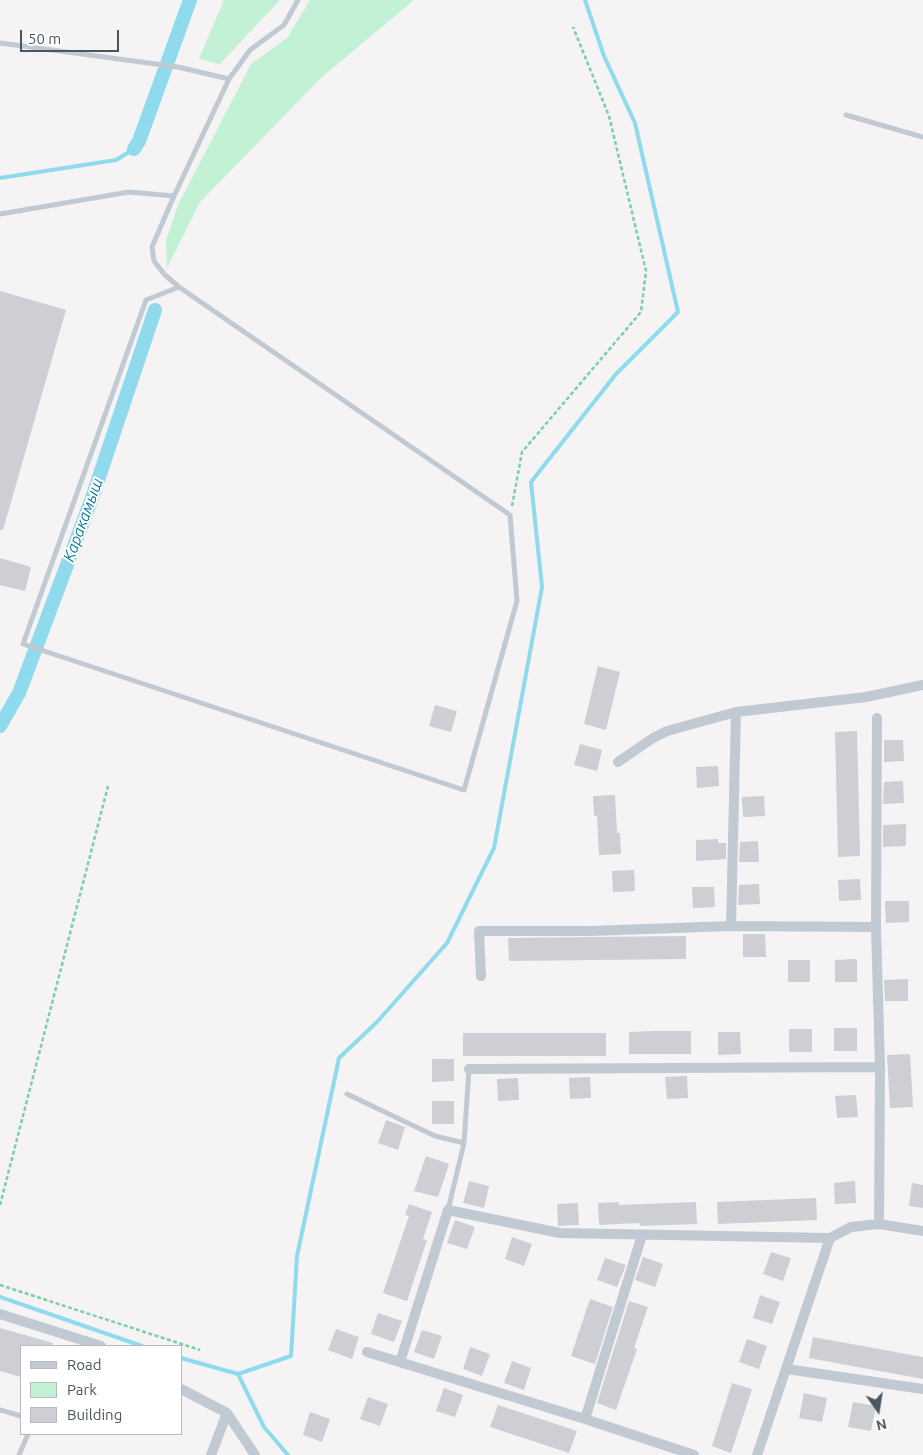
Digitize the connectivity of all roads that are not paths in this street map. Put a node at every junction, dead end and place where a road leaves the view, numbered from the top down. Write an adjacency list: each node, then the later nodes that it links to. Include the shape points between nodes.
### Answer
1 (298, 0): 3 (lane, via 284,25 250,50)
2 (0, 43): 3 (lane, via 148,62)
3 (230, 79): 6 (lane)
4 (846, 115): 5 (lane)
5 (923, 137)
6 (174, 196): 7 (lane, via 130,192); 8 (lane, via 152,247 154,261)
7 (0, 214)
8 (180, 287): 8 (lane, via 510,515 517,601 464,790 23,644 146,300)
9 (923, 686): 10 (street, via 866,697)
10 (736, 712): 12 (street, via 667,731); 13 (street)
11 (877, 718): 14 (street)
12 (618, 762)
13 (731, 926): 14 (street); 15 (street, via 479,931)
14 (876, 927): 16 (street)
15 (481, 976)
16 (880, 1066): 17 (street); 21 (street)
17 (469, 1069): 19 (lane)
18 (347, 1094): 19 (lane, via 435,1136)
19 (464, 1143): 20 (lane)
20 (448, 1210): 23 (street, via 560,1233); 28 (street)
21 (879, 1224): 22 (street); 24 (street, via 851,1227)
22 (923, 1231)
23 (642, 1235): 24 (street); 35 (street)
24 (830, 1238): 29 (street)
25 (0, 1314): 26 (street)
26 (98, 1345)
27 (367, 1352): 28 (street)
28 (400, 1362): 35 (street)
29 (787, 1368): 30 (street); 41 (street)
30 (923, 1389)
31 (182, 1390): 33 (street)
32 (0, 1410): 34 (lane)
33 (226, 1413): 38 (street); 39 (street)
34 (20, 1416)
35 (585, 1419): 40 (street)
36 (28, 1435): 37 (lane)
37 (20, 1455)
38 (211, 1455)
39 (256, 1455)
40 (694, 1455)
41 (758, 1455)

